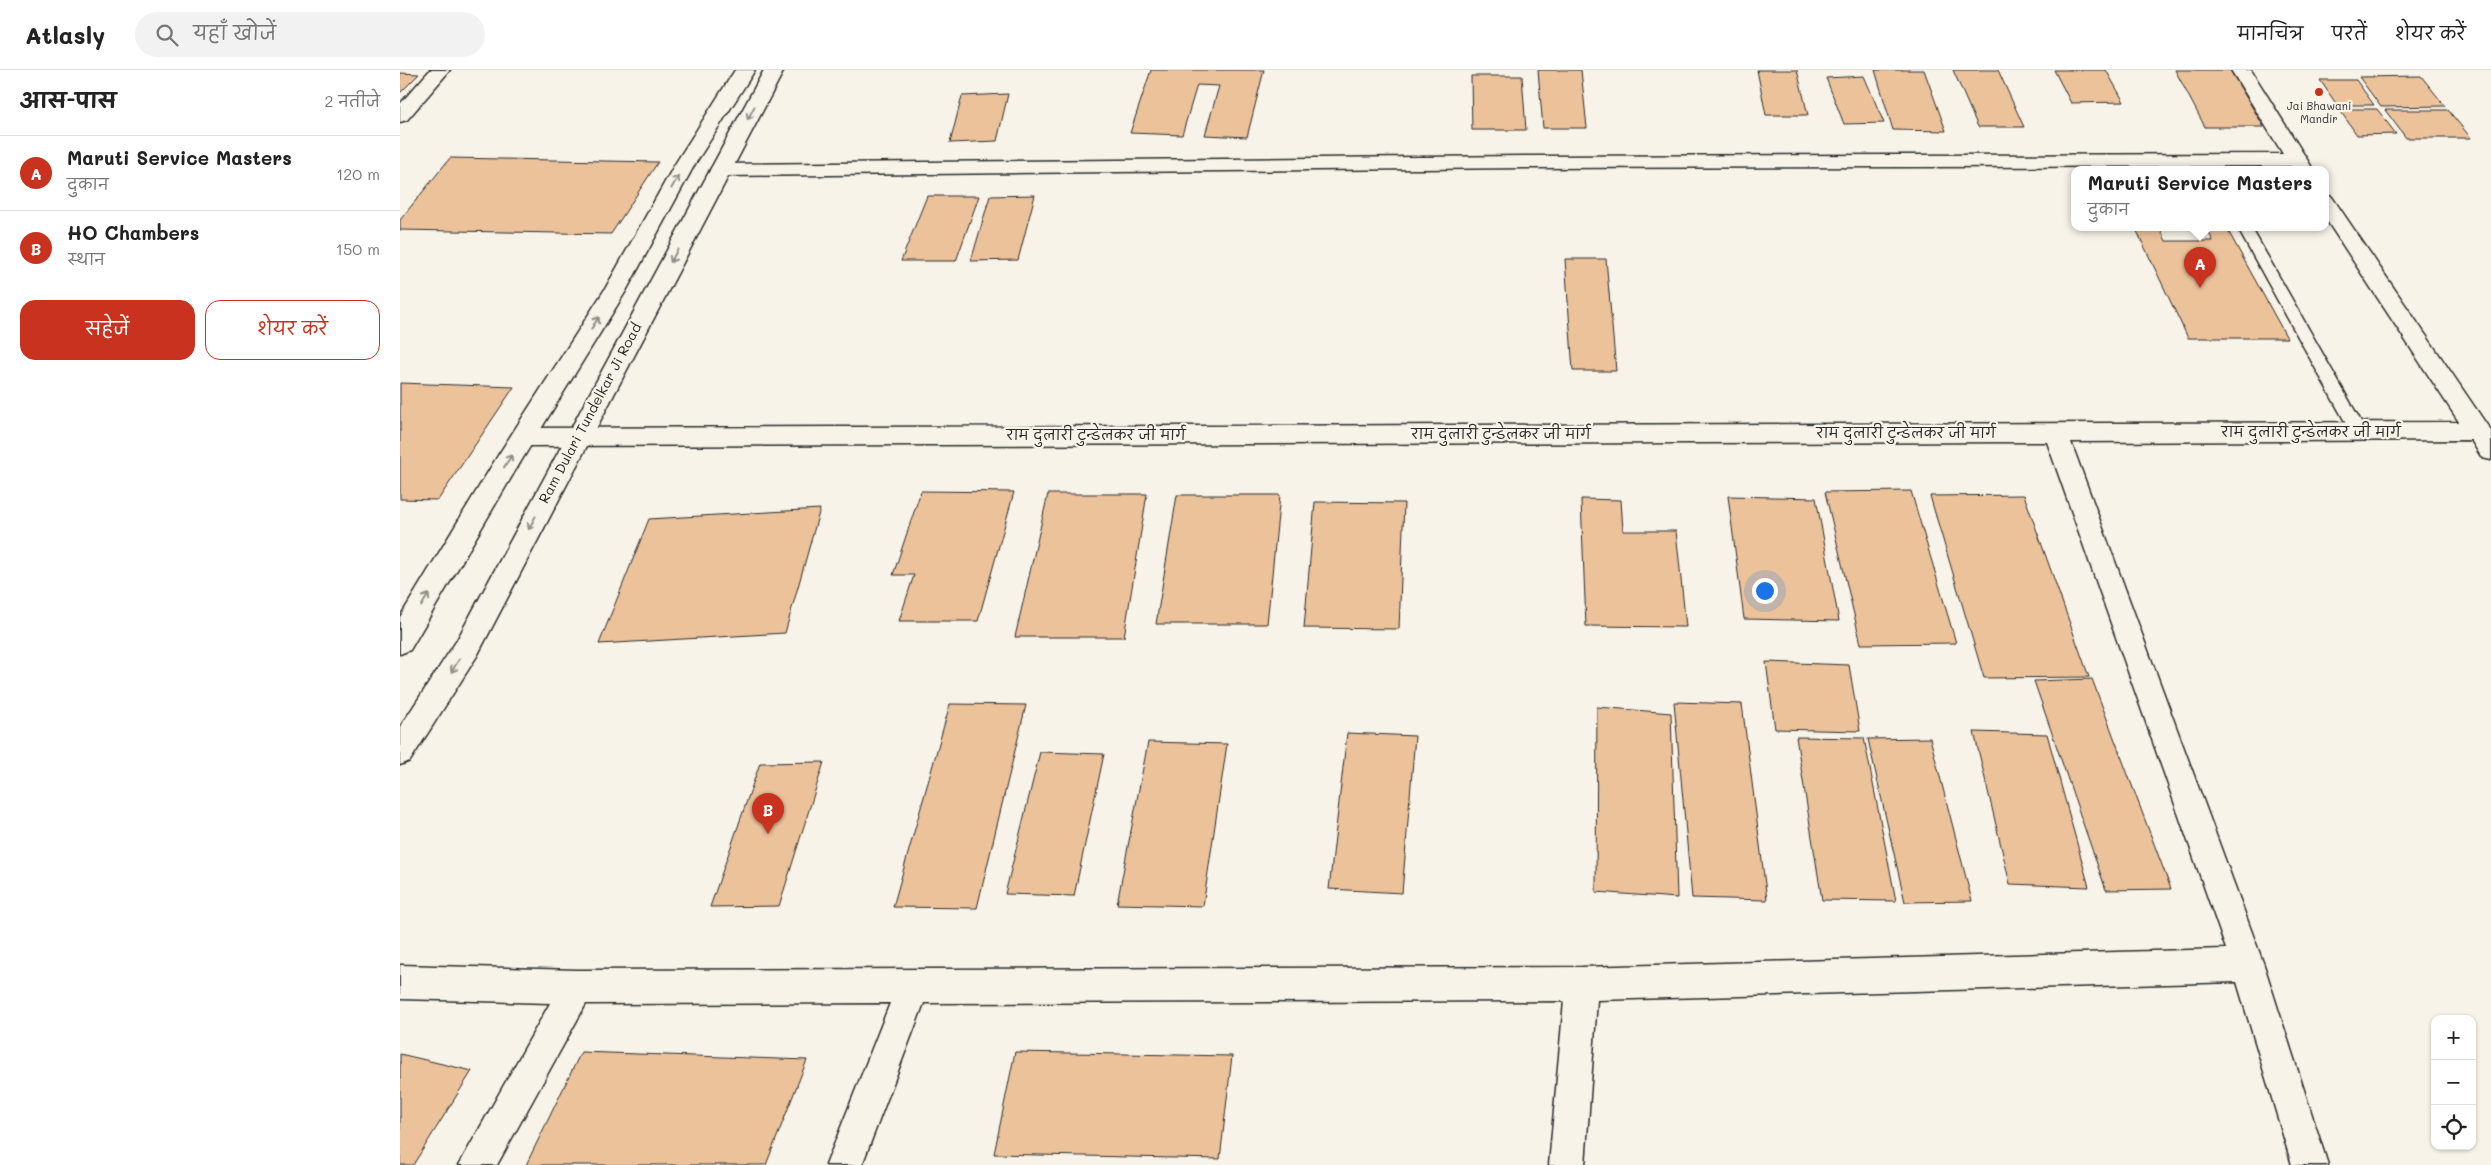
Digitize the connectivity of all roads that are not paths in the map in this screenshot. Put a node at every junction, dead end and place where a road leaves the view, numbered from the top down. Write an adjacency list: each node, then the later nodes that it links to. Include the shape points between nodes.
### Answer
1 (440, 70): 5 (street)
2 (745, 70): 12 (street, one-way to 2, via 615,291 685,164)
3 (774, 70): 7 (street, Ram Dulari Tundelkar Ji Road, one-way to 7)
4 (2241, 70): 6 (street)
5 (400, 116)
6 (2300, 164): 7 (street, via 1524,162)
7 (720, 170): 13 (street, Ram Dulari Tundelkar Ji Road, one-way to 13)
8 (2329, 208): 14 (street)
9 (2246, 231): 10 (lane)
10 (2359, 432): 11 (street, राम दुलारी टुन्डेलकर जी मार्ग); 14 (street, राम दुलारी टुन्डेलकर जी मार्ग)
11 (2056, 433): 13 (street, राम दुलारी टुन्डेलकर जी मार्ग); 17 (street)
12 (524, 436): 13 (street, राम दुलारी टुन्डेलकर जी मार्ग); 15 (street, one-way to 12)
13 (578, 436): 16 (street, Ram Dulari Tundelkar Ji Road, one-way to 16, via 466,648)
14 (2484, 441)
15 (400, 642)
16 (400, 752)
17 (2248, 965): 19 (street); 25 (street)
18 (400, 982): 20 (street)
19 (1582, 984): 21 (street); 24 (street)
20 (577, 987): 21 (street); 22 (street)
21 (913, 987): 23 (street)
22 (477, 1165)
23 (844, 1165)
24 (1567, 1165)
25 (2310, 1165)

